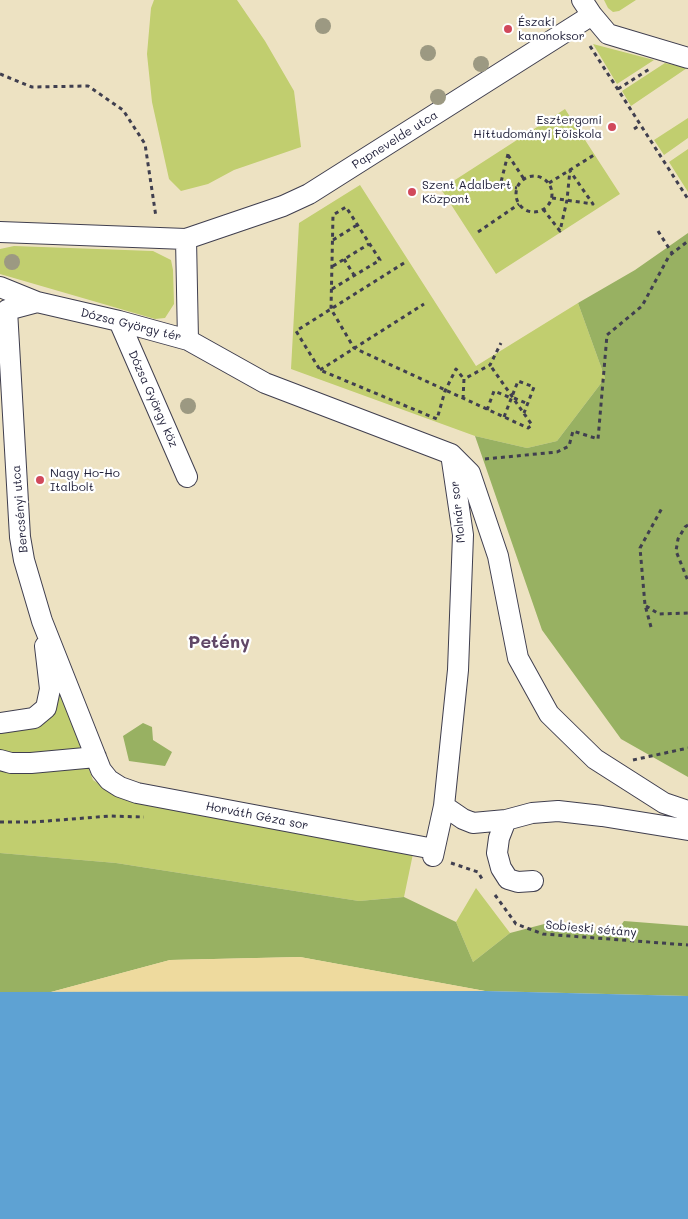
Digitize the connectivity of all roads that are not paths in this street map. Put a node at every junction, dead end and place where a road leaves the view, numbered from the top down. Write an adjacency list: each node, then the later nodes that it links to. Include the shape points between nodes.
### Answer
1 (584, 14): 2 (street, via 608,34); 4 (street, Papnevelde utca, via 309,194)
2 (688, 58)
3 (0, 232): 4 (street)
4 (186, 238): 9 (street, Dózsa György tér)
5 (0, 287): 6 (street, Dózsa György tér)
6 (36, 302): 7 (street, Bercsényi utca); 8 (street, Dózsa György tér)
7 (4, 310): 12 (street, Bercsényi utca, via 20,537)
8 (119, 321): 9 (street, Dózsa György tér); 11 (street, Dózsa György köz)
9 (188, 340): 10 (street, via 265,383)
10 (451, 454): 16 (street, Molnár sor, via 463,535 458,670); 17 (street, via 470,473 498,556 518,658 549,714 595,759 664,803)
11 (187, 477)
12 (42, 621): 13 (street, via 50,689 46,708 34,718); 14 (street, Bercsényi utca)
13 (0, 723)
14 (96, 757): 15 (street, via 31,763); 20 (street, Horváth Géza sor, via 109,780 136,793)
15 (0, 760)
16 (444, 806): 18 (street, via 473,823); 20 (street, Molnár sor)
17 (688, 811)
18 (506, 820): 19 (street, via 558,811); 21 (street, via 496,853 501,868 508,879)
19 (688, 830)
20 (434, 853)
21 (533, 882)

